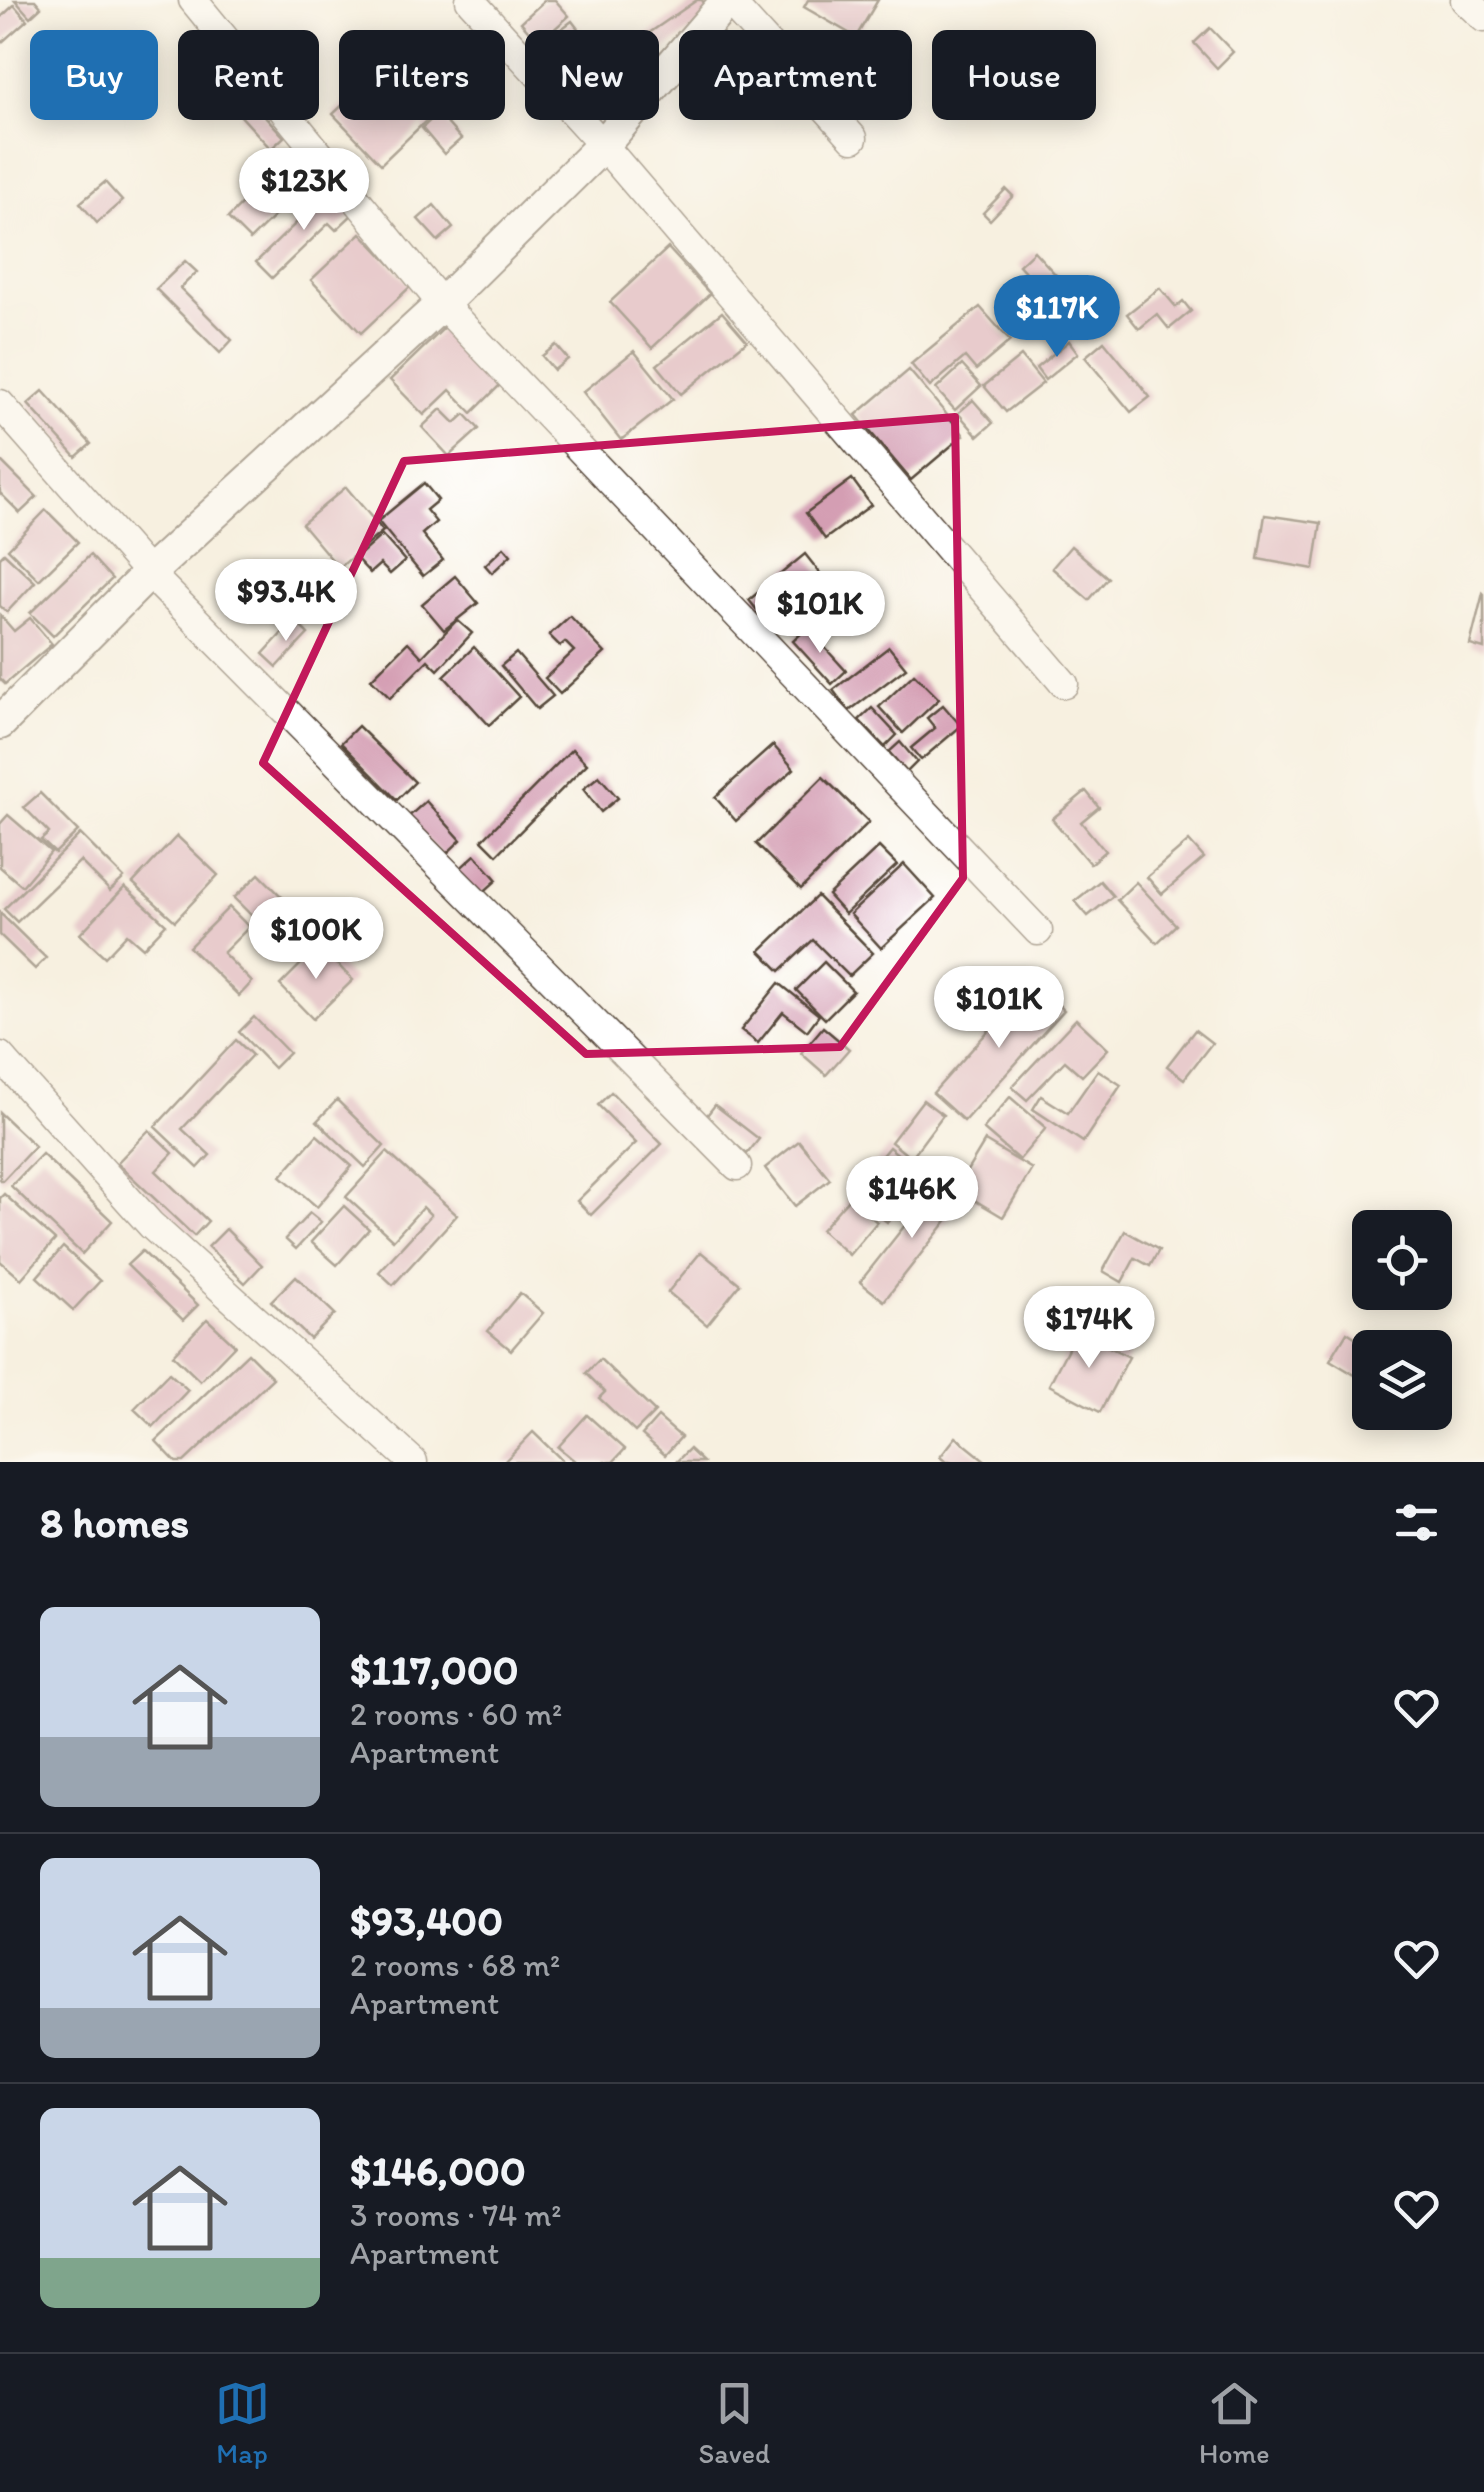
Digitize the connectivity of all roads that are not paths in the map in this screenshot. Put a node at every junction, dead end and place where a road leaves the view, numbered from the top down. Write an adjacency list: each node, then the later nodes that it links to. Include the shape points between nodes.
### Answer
1 (193, 0): 8 (street)
2 (470, 0): 7 (street)
3 (728, 0): 6 (street); 7 (street)
4 (1465, 0): 5 (street)
5 (1484, 18)
6 (853, 138)
7 (603, 146): 8 (street); 11 (street)
8 (442, 304): 10 (street); 13 (street)
9 (0, 404): 10 (street)
10 (149, 574): 12 (street); 15 (street)
11 (1064, 684)
12 (0, 723)
13 (1038, 930)
14 (0, 1056): 16 (street, via 151,1225)
15 (737, 1166)
16 (413, 1462)

